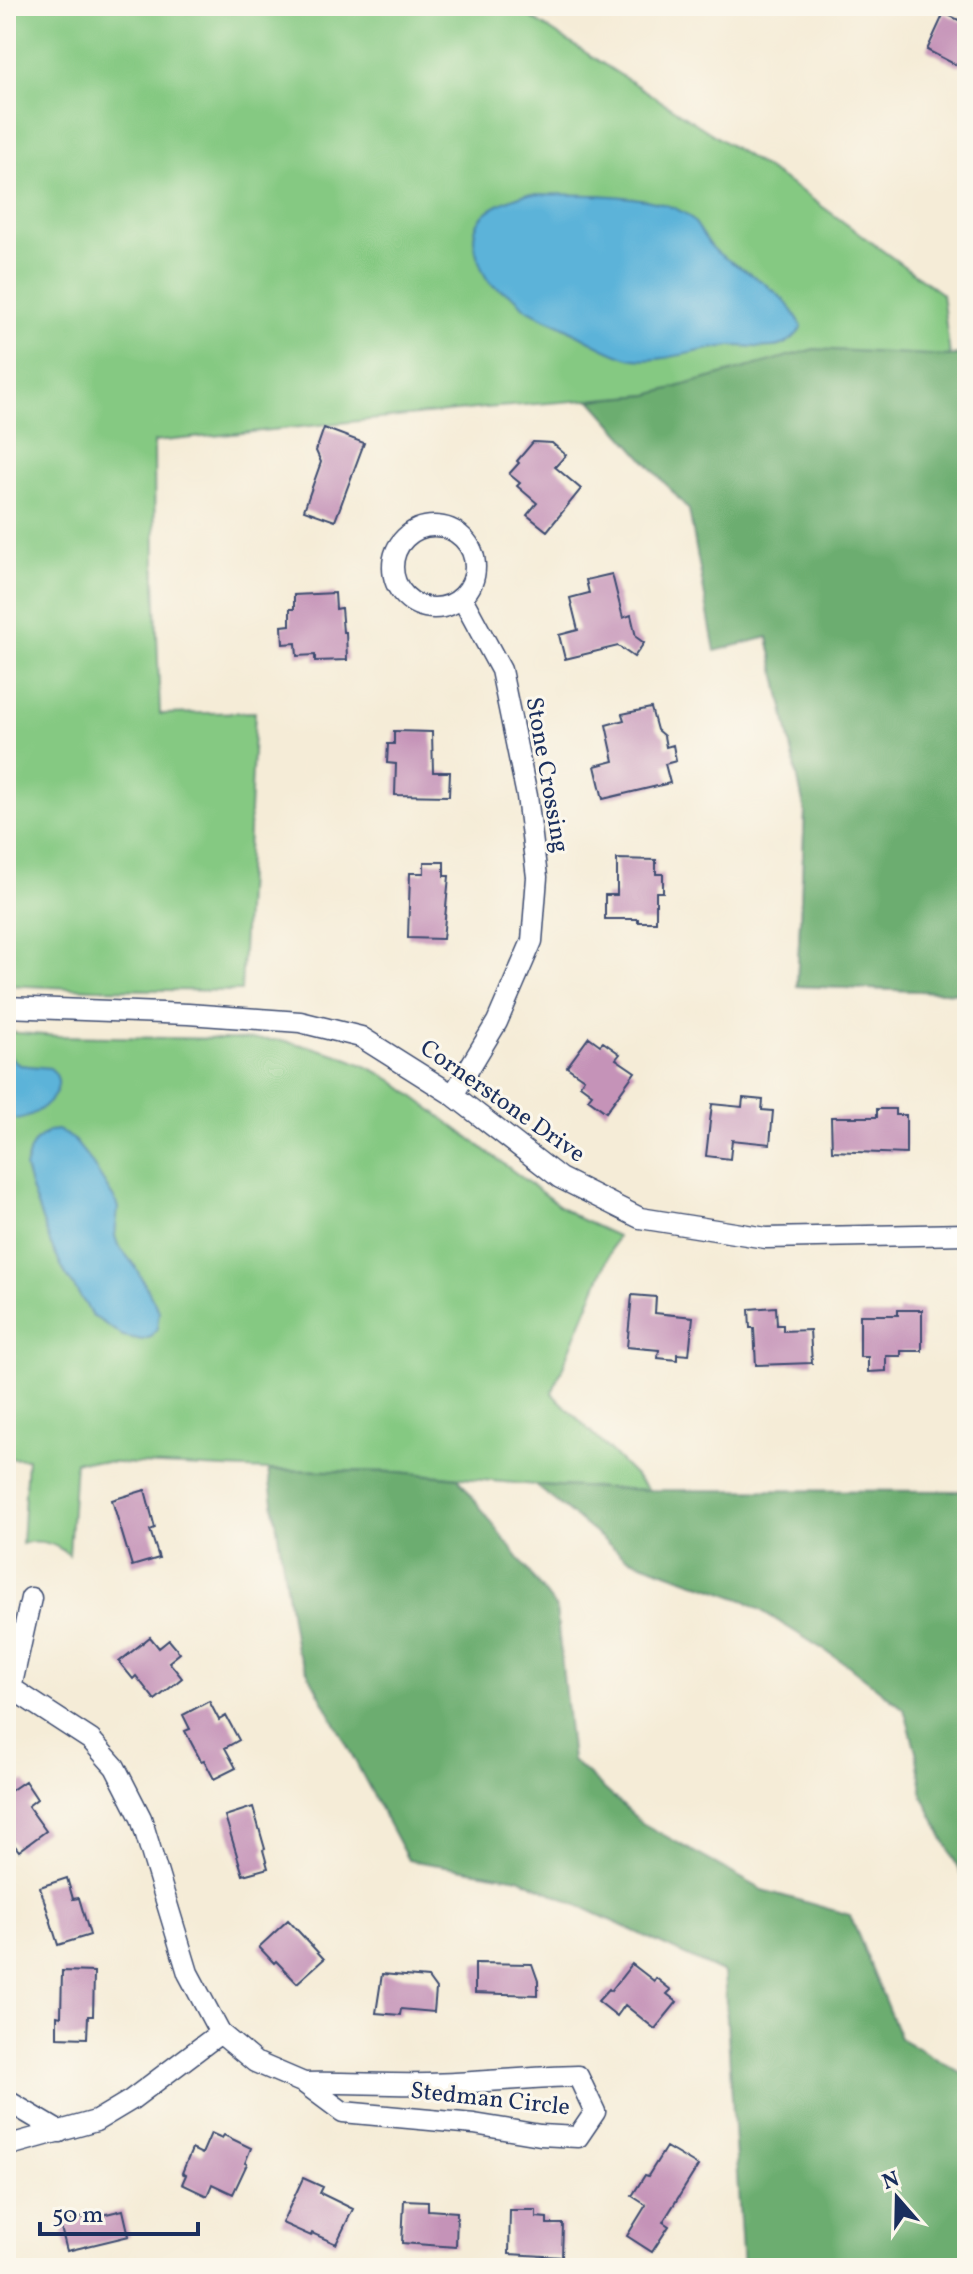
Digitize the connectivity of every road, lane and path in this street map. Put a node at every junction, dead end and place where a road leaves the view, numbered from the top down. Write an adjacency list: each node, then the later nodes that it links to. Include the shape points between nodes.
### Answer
1 (462, 598): 1 (street, via 476,572 468,542 438,525 405,536 392,564 402,593 428,608); 3 (street, Stone Crossing, via 501,670 527,796 537,877 532,941 497,1022)
2 (6, 1007): 3 (street, Cornerstone Drive, via 300,1022 361,1037)
3 (453, 1095): 4 (street, Cornerstone Drive, via 560,1178 640,1218 766,1238)
4 (967, 1234)
5 (31, 1598): 6 (street)
6 (8, 1691): 7 (street, Stedman Circle, via 91,1740 115,1767 141,1818 188,1973)
7 (220, 2033): 8 (street, Stedman Circle, via 255,2062); 10 (street, via 131,2100 96,2121)
8 (304, 2083): 8 (street, Stedman Circle, via 428,2084 578,2076 595,2112 578,2137 540,2135 343,2112)
9 (6, 2100): 10 (street)
10 (60, 2132): 11 (street)
11 (6, 2146)

